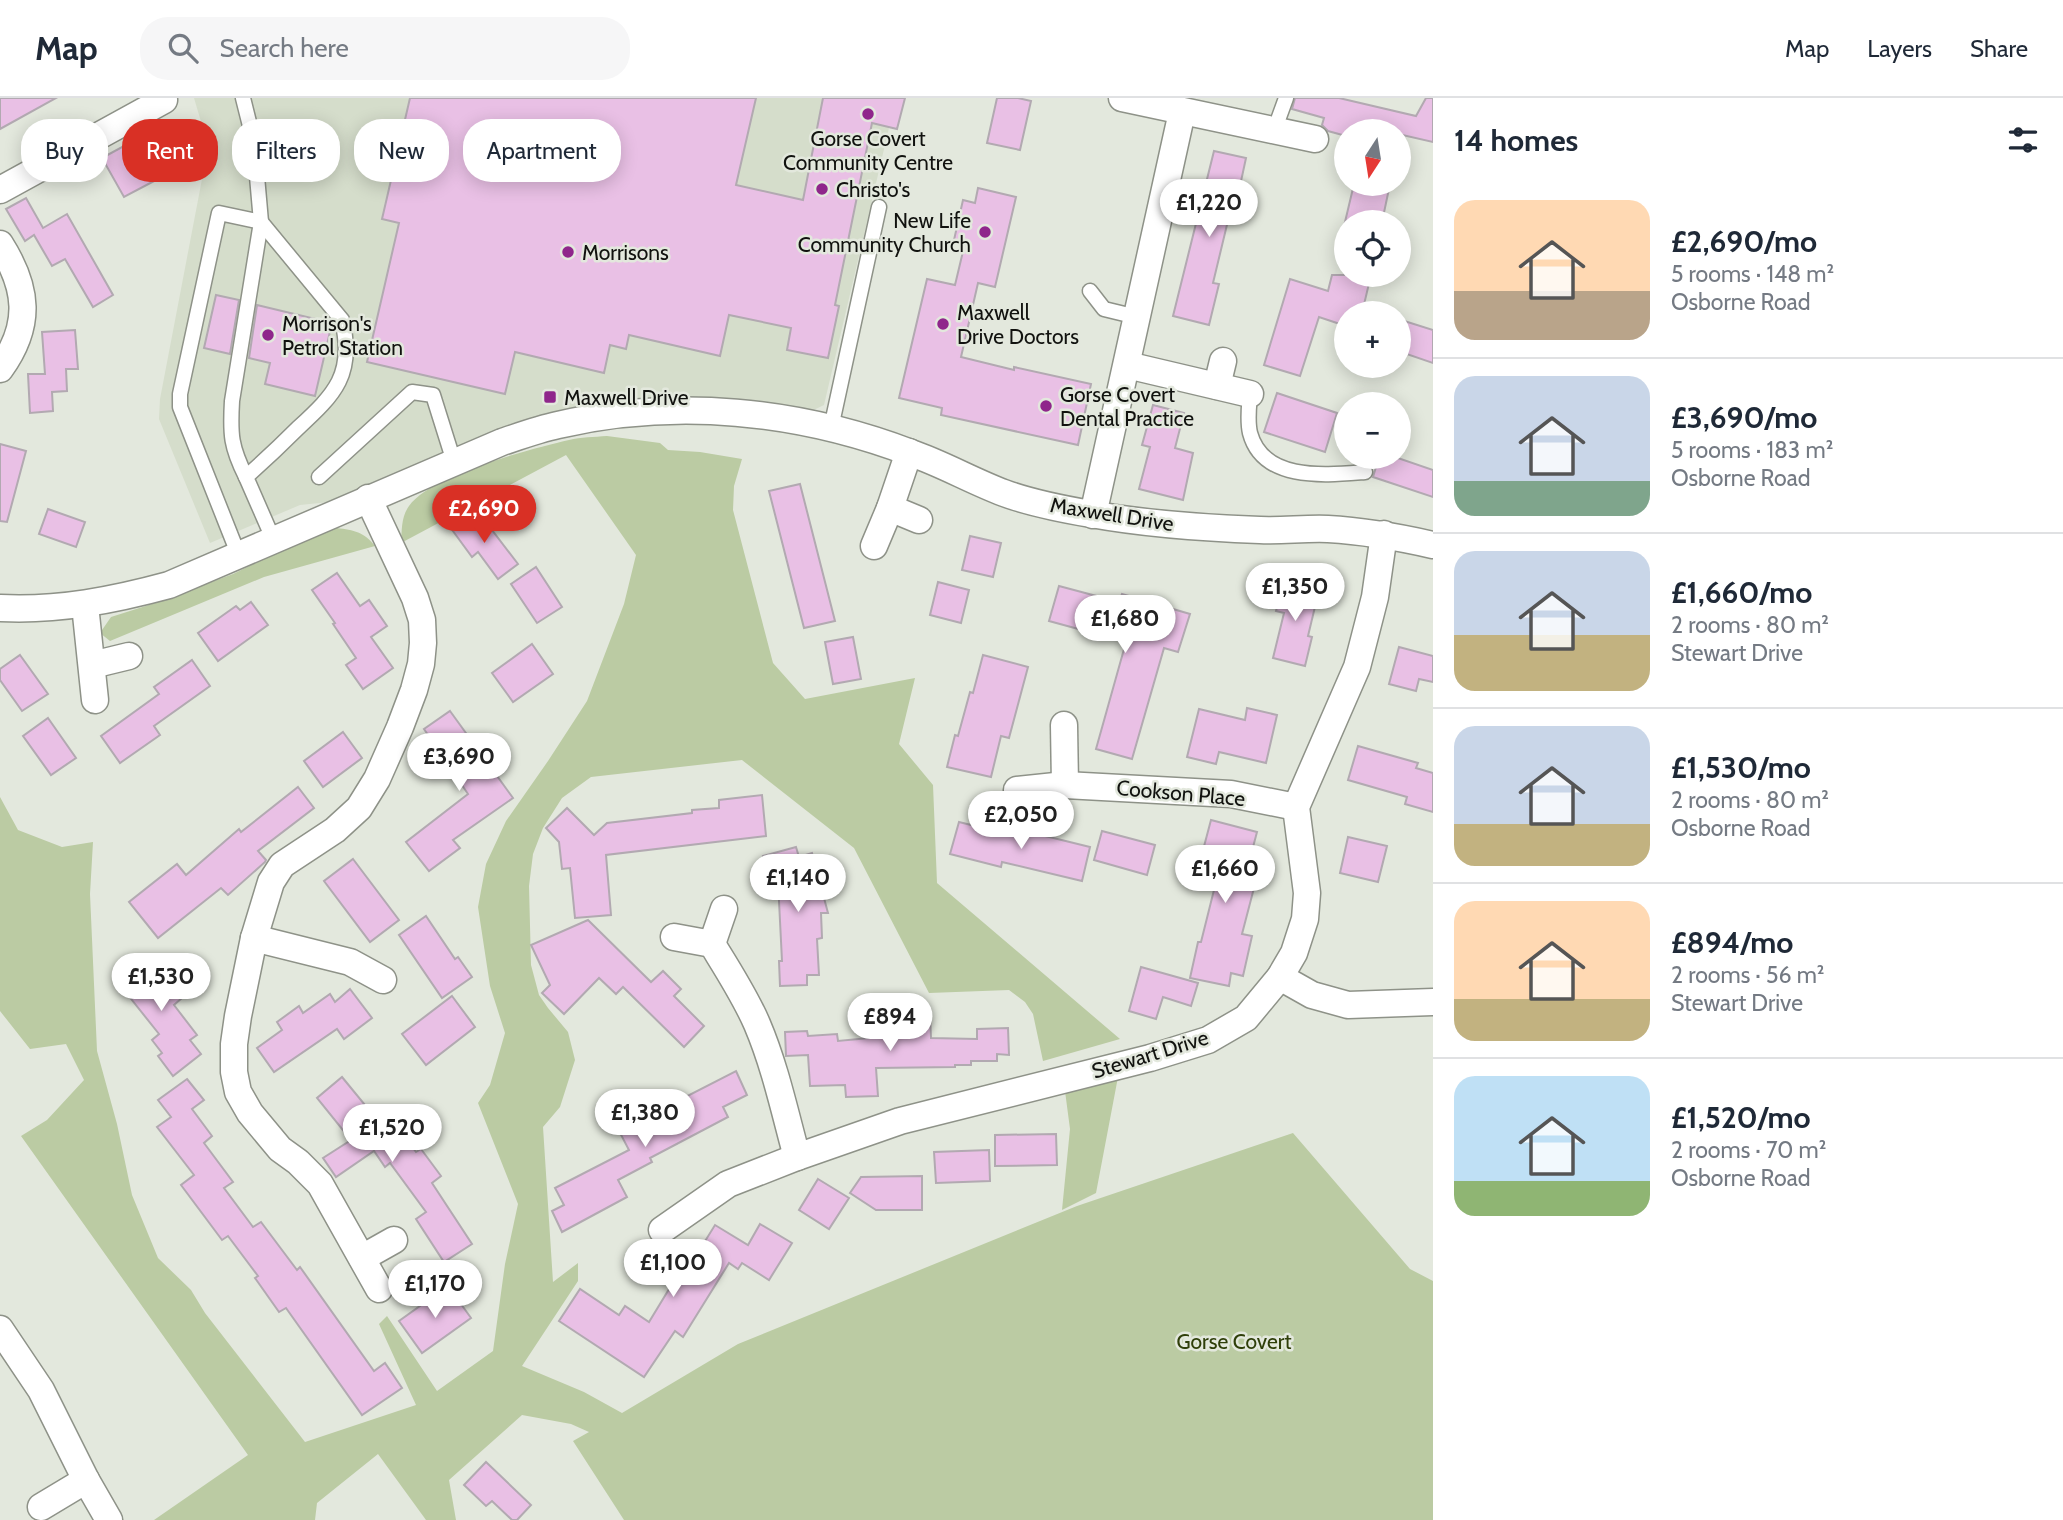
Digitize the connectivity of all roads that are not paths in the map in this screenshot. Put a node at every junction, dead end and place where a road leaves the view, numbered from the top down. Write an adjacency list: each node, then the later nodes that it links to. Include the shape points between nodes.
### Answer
1 (243, 98): 10 (lane, via 254,142)
2 (1122, 98): 5 (street)
3 (1286, 98): 6 (lane)
4 (164, 100): 8 (street)
5 (1182, 112): 6 (street); 13 (street)
6 (1274, 131): 7 (street)
7 (1315, 139)
8 (0, 190)
9 (879, 206): 17 (lane)
10 (261, 222): 21 (lane, via 232,401 231,441); 21 (lane, via 342,320 346,360 328,401); 31 (lane, via 219,213 180,394 185,421)
11 (0, 244): 15 (street, via 22,289 23,314 18,337)
12 (1090, 291): 13 (lane, via 1104,309)
13 (1137, 317): 14 (street)
14 (1122, 360): 16 (street, via 1220,374); 25 (street)
15 (0, 369)
16 (1250, 394): 20 (lane, via 1250,432 1257,449 1269,460 1301,474)
17 (831, 428): 18 (street, Maxwell Drive); 19 (street, Maxwell Drive, via 719,410 622,414 555,425)
18 (909, 452): 24 (street); 25 (street, Maxwell Drive, via 1004,493)
19 (454, 462): 22 (lane, via 433,395 412,392); 23 (street, Maxwell Drive)
20 (1365, 472)
21 (246, 477): 28 (lane)
22 (318, 477)
23 (368, 498): 28 (street, Maxwell Drive); 43 (street, via 422,620 421,664 377,779 359,808 335,830 282,865 271,881)
24 (890, 508): 26 (street); 30 (street)
25 (1093, 515): 27 (street, Maxwell Drive, via 1214,527)
26 (919, 520)
27 (1384, 534): 29 (street, Maxwell Drive); 40 (street, via 1375,597 1357,667)
28 (274, 541): 31 (street, Maxwell Drive)
29 (1433, 545)
30 (874, 547)
31 (239, 556): 32 (street, Maxwell Drive, via 169,586)
32 (85, 605): 33 (street, Maxwell Drive); 35 (street)
33 (0, 608)
34 (129, 656): 35 (street)
35 (92, 665): 36 (street)
36 (95, 700)
37 (1064, 725): 38 (street)
38 (1065, 785): 39 (street, Cookson Place); 40 (street, Cookson Place, via 1231,794)
39 (1017, 790)
40 (1296, 807): 45 (street, Stewart Drive, via 1306,906 1294,953)
41 (723, 909): 44 (street)
42 (674, 937): 44 (street)
43 (254, 938): 46 (street, via 349,962); 51 (street, via 234,1044 239,1092 265,1134 320,1184)
44 (712, 944): 48 (street, via 757,1024)
45 (1280, 977): 47 (street, via 1312,995 1348,1005); 48 (street, Stewart Drive, via 1246,1018 1208,1040 900,1121)
46 (383, 980)
47 (1433, 1002)
48 (796, 1157): 49 (street, Stewart Drive, via 728,1184)
49 (662, 1230)
50 (394, 1240): 51 (street)
51 (362, 1258): 52 (street)
52 (379, 1289)
53 (0, 1329): 54 (street, via 41,1390)
54 (86, 1480): 55 (street); 56 (street)
55 (41, 1507)
56 (109, 1520)

